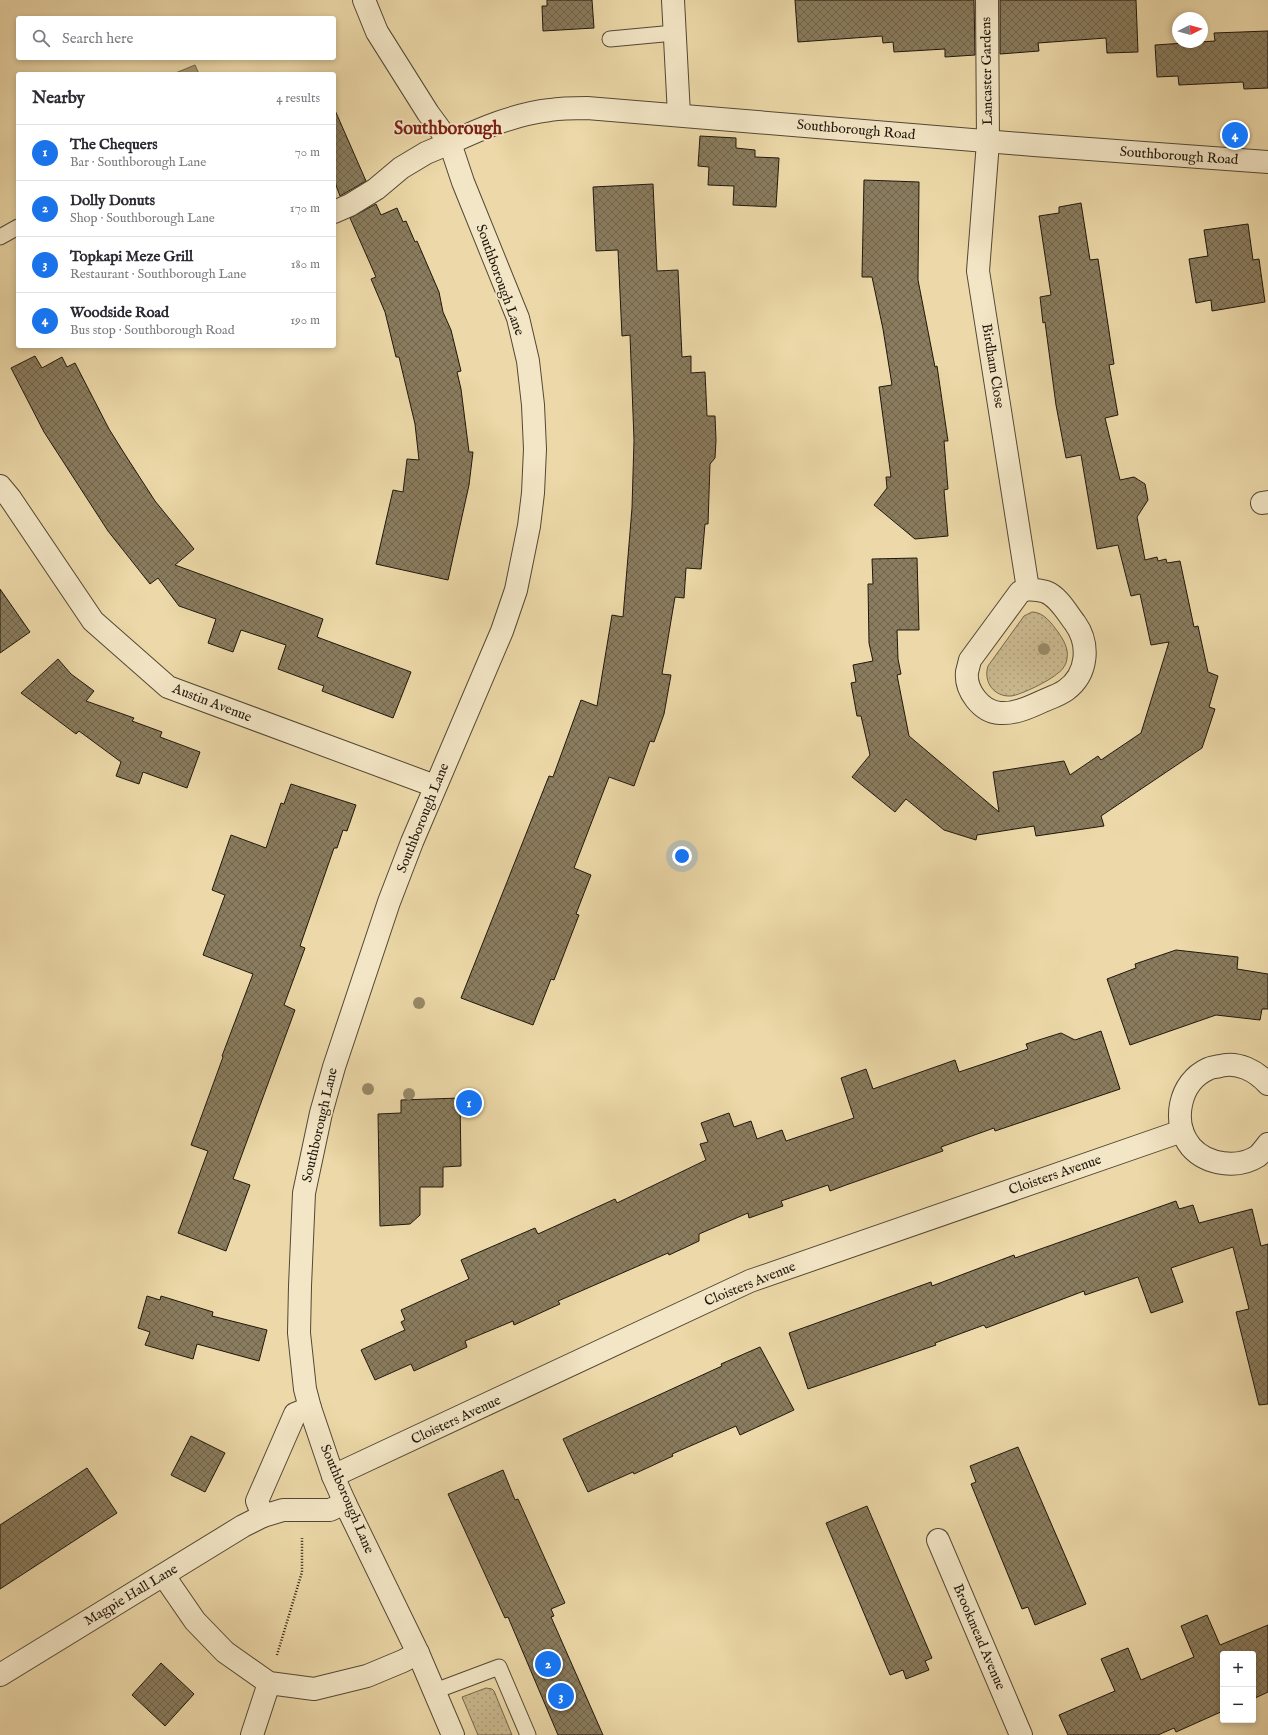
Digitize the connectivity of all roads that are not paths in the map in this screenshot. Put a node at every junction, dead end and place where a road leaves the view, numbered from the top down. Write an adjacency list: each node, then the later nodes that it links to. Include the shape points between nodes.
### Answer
1 (364, 0): 8 (street, Southborough Lane, via 377,32)
2 (673, 0): 4 (street)
3 (987, 0): 7 (street, Lancaster Gardens)
4 (674, 33): 5 (lane); 6 (street)
5 (610, 39)
6 (679, 115): 7 (street, Southborough Road); 8 (street, Southborough Road, via 587,108 550,110 517,116)
7 (988, 142): 9 (street, Southborough Road); 14 (street, Birdham Close, via 978,271)
8 (450, 143): 10 (street, Southborough Road, via 426,153 401,168 376,189); 15 (street, Southborough Lane, via 463,182 518,318 528,361 535,449 529,526 516,590 502,631)
9 (1268, 162)
10 (336, 211)
11 (16, 228): 12 (lane)
12 (0, 237)
13 (0, 486): 15 (street, Austin Avenue, via 93,621 168,687)
14 (1028, 589): 14 (street, via 1046,592 1059,602 1081,632 1085,659 1075,682 1065,691 1026,709 1000,713 988,710 976,700 970,689 967,673 970,660 1020,592)
15 (435, 786): 19 (street, Southborough Lane, via 397,882 348,1022 321,1113 304,1193 299,1333 305,1389)
16 (1268, 1084): 17 (street, via 1244,1067 1226,1065 1208,1069 1193,1080 1183,1095 1179,1113)
17 (1182, 1131): 18 (street, via 1191,1147 1206,1158 1223,1164 1241,1163 1258,1156); 20 (street, Cloisters Avenue, via 750,1281)
18 (1268, 1144)
19 (310, 1408): 20 (street, Southborough Lane); 22 (street, via 295,1414 257,1501)
20 (333, 1476): 21 (street, Southborough Lane)
21 (345, 1503): 22 (street, Magpie Hall Lane, via 330,1510 283,1510); 25 (street, Southborough Lane)
22 (263, 1516): 24 (street, Magpie Hall Lane, via 242,1526)
23 (938, 1540): 32 (street, Brookmead Avenue)
24 (164, 1576): 26 (street, Magpie Hall Lane); 27 (street, via 195,1621 225,1652)
25 (418, 1653): 27 (street, via 367,1676 314,1689); 28 (street, Southborough Lane)
26 (0, 1675)
27 (269, 1683): 29 (street)
28 (435, 1692): 30 (street, Southborough Lane); 31 (lane, via 499,1667)
29 (252, 1735)
30 (453, 1735)
31 (528, 1735)
32 (1021, 1735)

